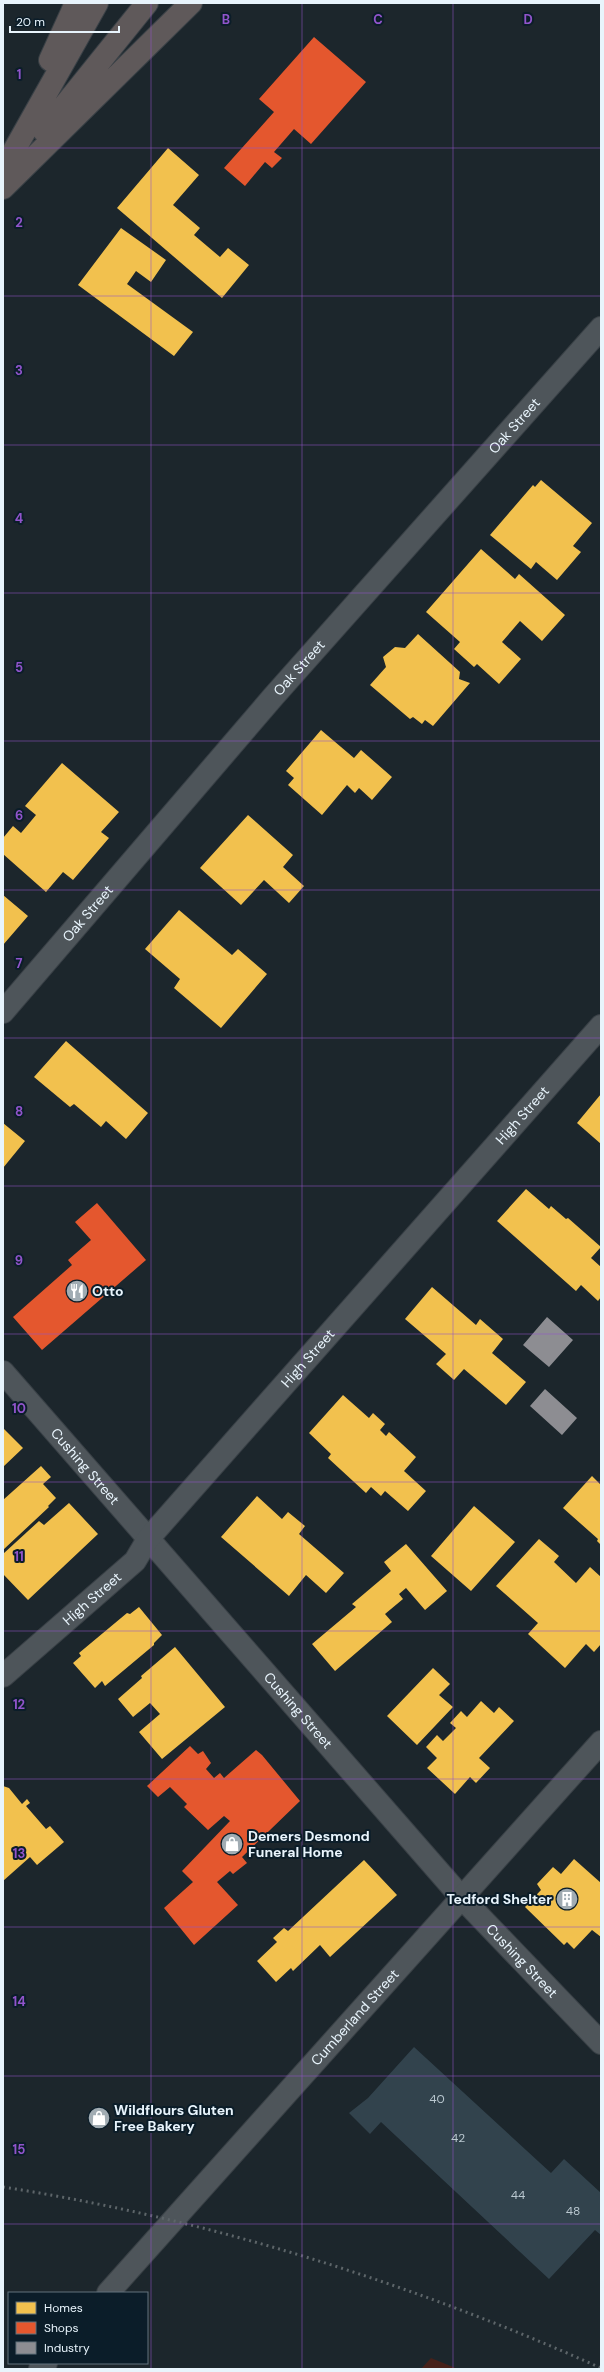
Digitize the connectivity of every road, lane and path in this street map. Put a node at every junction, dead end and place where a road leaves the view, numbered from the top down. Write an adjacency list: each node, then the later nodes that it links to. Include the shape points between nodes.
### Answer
1 (76, 3): 5 (highway)
2 (97, 3): 6 (highway)
3 (147, 3): 7 (highway)
4 (191, 3): 8 (highway)
5 (3, 161)
6 (3, 170)
7 (3, 182)
8 (3, 188)
9 (601, 328): 10 (street, Oak Street, via 273,697)
10 (3, 1012)
11 (601, 1026): 13 (street, High Street)
12 (3, 1372): 13 (street, Cushing Street)
13 (148, 1539): 14 (street, High Street, via 135,1561); 16 (street, Cushing Street)
14 (3, 1676)
15 (601, 1742): 16 (street, Cumberland Street)
16 (461, 1897): 17 (street, Cushing Street); 18 (street, Cumberland Street)
17 (601, 2043)
18 (109, 2292)

